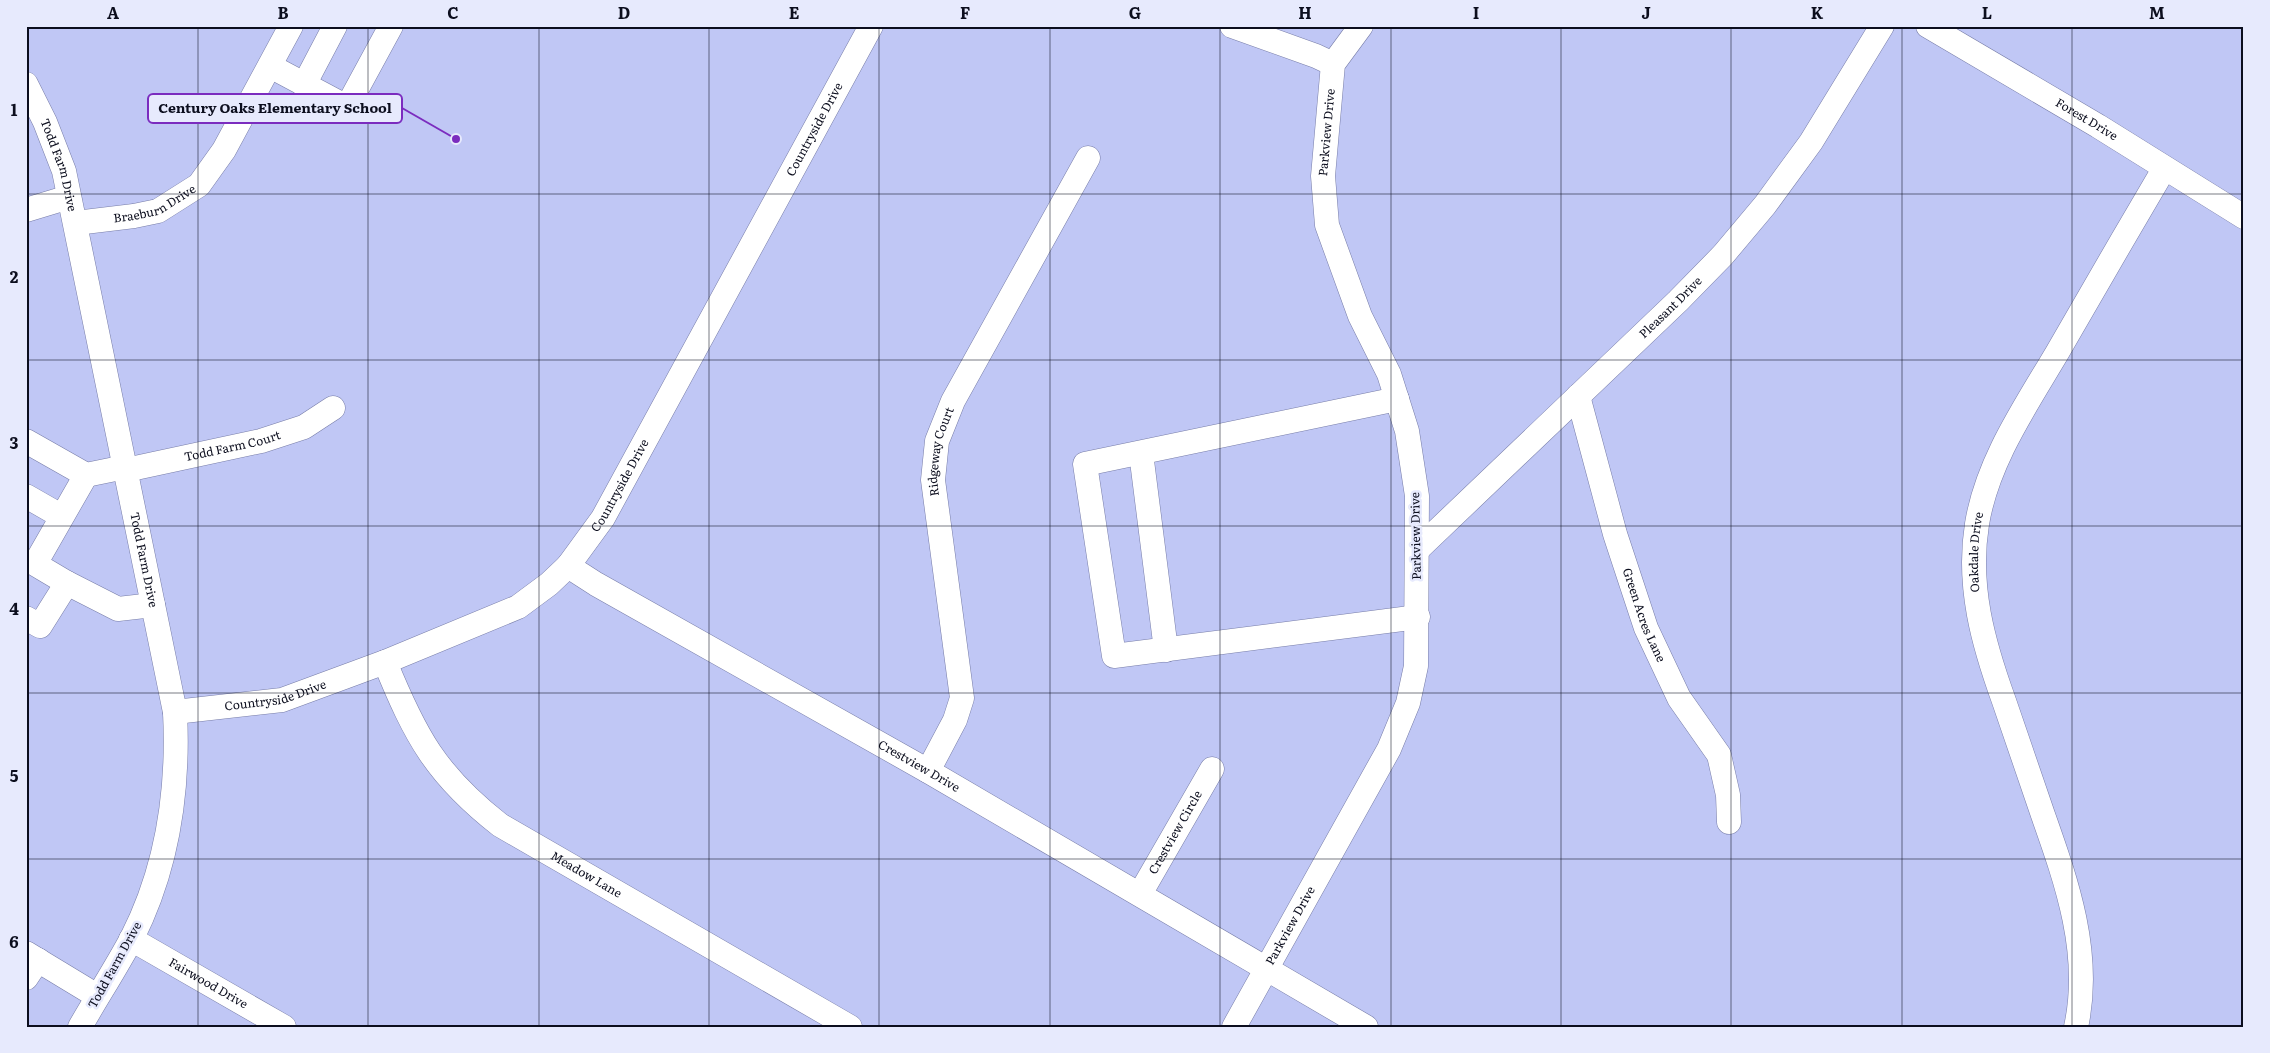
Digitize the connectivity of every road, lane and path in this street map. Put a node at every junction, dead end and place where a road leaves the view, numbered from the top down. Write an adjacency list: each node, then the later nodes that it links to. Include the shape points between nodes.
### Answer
1 (291, 26): 10 (street, Braeburn Drive)
2 (335, 26): 12 (street)
3 (391, 26): 12 (street, via 347,107)
4 (871, 26): 30 (street, Countryside Drive, via 603,518)
5 (1232, 26): 9 (street)
6 (1361, 26): 9 (street)
7 (1882, 26): 19 (street, Pleasant Drive, via 1811,142 1765,205 1704,275)
8 (1928, 26): 14 (street, Forest Drive, via 2098,126)
9 (1333, 64): 20 (street, Parkview Drive, via 1323,176 1327,225 1360,316 1389,374)
10 (270, 66): 12 (street); 18 (street, Braeburn Drive, via 224,150 199,184 158,211)
11 (26, 84): 15 (street, Todd Farm Drive, via 55,145)
12 (304, 84)
13 (1088, 158): 39 (street, Ridgeway Court, via 953,401 937,441 934,493 962,698 955,720)
14 (2164, 169): 17 (street, Forest Drive); 51 (street, Oakdale Drive, via 2013,427 1987,484 1977,524 1973,564 1975,602 1988,658 2065,875 2080,941 2080,1008)
15 (69, 197): 16 (street); 18 (street, Todd Farm Drive)
16 (26, 210)
17 (2244, 217)
18 (76, 223): 24 (street, Todd Farm Drive)
19 (1578, 396): 28 (street, Pleasant Drive); 40 (street, Green Acres Lane, via 1615,534 1646,628 1679,698 1719,755 1728,795)
20 (1397, 399): 23 (street); 28 (street, Parkview Drive, via 1407,431 1417,496)
21 (333, 408): 24 (street, Todd Farm Court, via 304,427 261,441)
22 (26, 441): 25 (street)
23 (1141, 453): 35 (street); 35 (street, via 1085,464 1114,656)
24 (126, 469): 25 (street, Todd Farm Court); 32 (street, Todd Farm Drive)
25 (86, 475): 27 (street)
26 (26, 496): 27 (street)
27 (61, 516): 29 (street)
28 (1417, 550): 33 (street, Parkview Drive)
29 (30, 561): 31 (street)
30 (568, 566): 36 (street, Countryside Drive, via 518,607); 39 (street, Crestview Drive)
31 (67, 583): 32 (street, via 118,609); 34 (street, via 40,626)
32 (153, 605): 37 (street, Todd Farm Drive)
33 (1418, 617): 35 (street); 44 (street, Parkview Drive, via 1416,666 1408,703 1389,749)
34 (26, 618)
35 (1166, 650)
36 (386, 662): 37 (street, Countryside Drive, via 282,700); 48 (street, Meadow Lane, via 414,730 434,761 453,785 494,820 530,844)
37 (175, 712): 42 (street, Todd Farm Drive, via 177,745 172,813 164,855)
38 (1212, 769): 41 (street, Crestview Circle)
39 (928, 770): 41 (street, Crestview Drive)
40 (1729, 822)
41 (1140, 894): 44 (street, Crestview Drive)
42 (131, 939): 45 (street, Todd Farm Drive); 47 (street, Fairwood Drive)
43 (30, 964): 45 (street)
44 (1267, 969): 49 (street, Parkview Drive); 50 (street)
45 (97, 996): 46 (street, Todd Farm Drive)
46 (80, 1027)
47 (284, 1027)
48 (850, 1027)
49 (1234, 1027)
50 (1366, 1027)
51 (2076, 1027)

